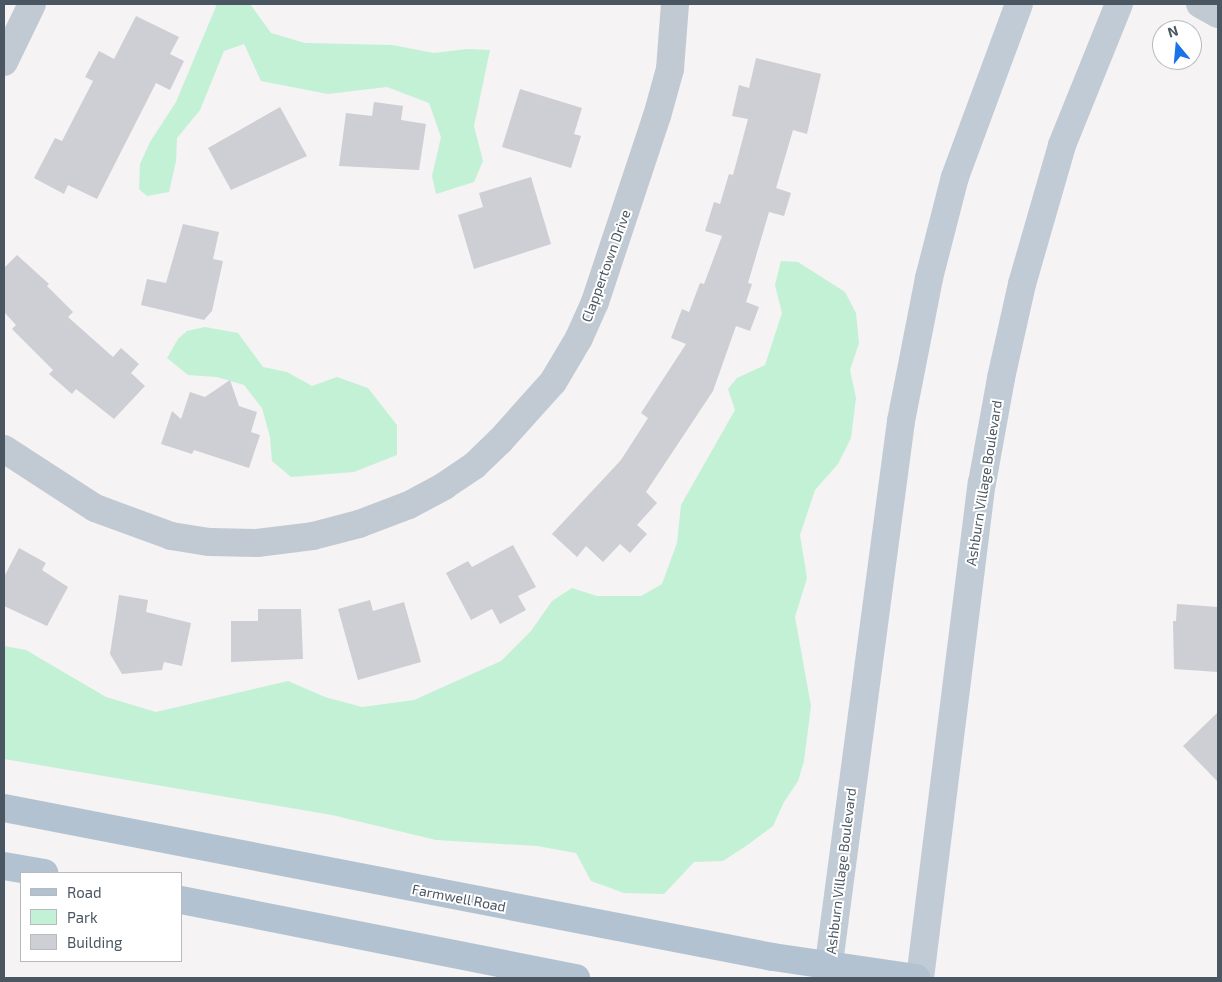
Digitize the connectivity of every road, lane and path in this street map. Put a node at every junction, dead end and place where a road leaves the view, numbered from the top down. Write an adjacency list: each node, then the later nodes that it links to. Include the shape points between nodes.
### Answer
1 (32, 4): 7 (street)
2 (675, 4): 8 (street, Clappertown Drive, via 670,69 657,116 596,302 579,338 553,382 520,419 475,465 444,486 400,509 313,536 256,543 210,542 171,536 95,508)
3 (1019, 4): 13 (main road, Ashburn Village Boulevard, via 954,177 929,278 884,538)
4 (1119, 4): 15 (main road, Ashburn Village Boulevard, via 1062,145 1022,284 1001,378 982,483)
5 (1200, 4): 6 (street)
6 (1218, 14)
7 (4, 62)
8 (4, 449)
9 (4, 808): 13 (main road, Farmwell Road)
10 (4, 866): 11 (main road)
11 (38, 872)
12 (182, 900): 14 (main road)
13 (828, 972): 15 (main road, Farmwell Road)
14 (576, 978)
15 (918, 978)

